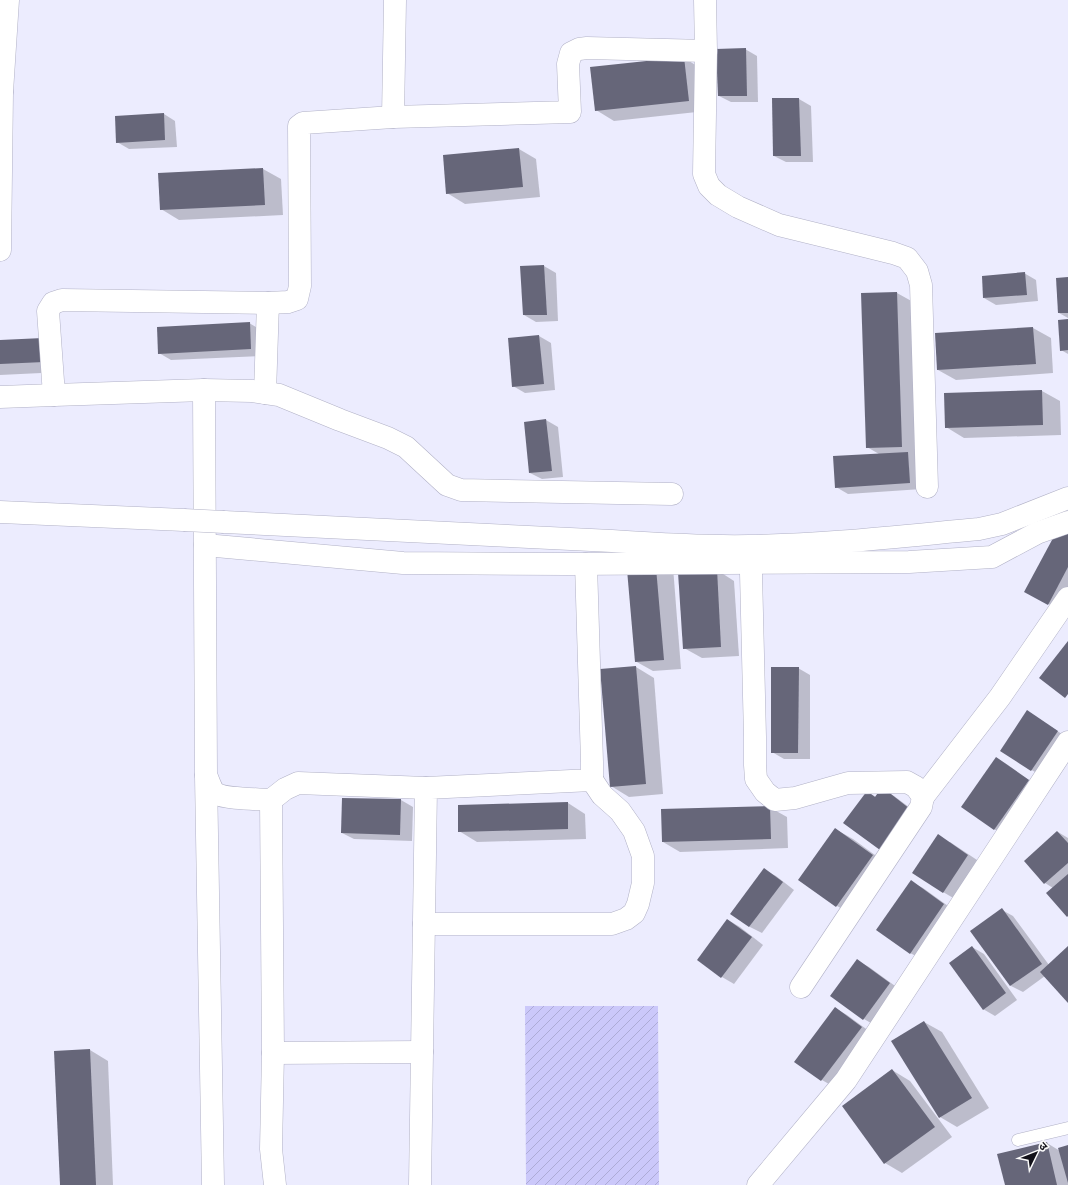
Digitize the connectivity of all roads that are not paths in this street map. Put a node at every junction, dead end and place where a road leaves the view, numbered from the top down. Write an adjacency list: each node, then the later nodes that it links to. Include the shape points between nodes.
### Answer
1 (8, 0): 5 (street)
2 (395, 0): 6 (street)
3 (705, 0): 4 (street)
4 (706, 51): 6 (street, via 579,49 571,53 568,64 570,112); 13 (street, via 704,174 709,186 718,195 738,207 779,225 893,253 907,258 917,271 921,285)
5 (1, 94): 7 (street)
6 (393, 117): 8 (street, via 303,123 299,126 300,286 297,299)
7 (0, 250)
8 (268, 303): 10 (street); 11 (street, via 62,300 53,303 48,311)
9 (204, 390): 10 (street); 11 (street); 18 (street)
10 (265, 393): 14 (street, via 279,395 388,438 406,447 448,485 461,490)
11 (54, 395): 12 (street)
12 (0, 397)
13 (927, 487)
14 (672, 494)
15 (1068, 498): 16 (street, bridge, via 1002,524 979,529 833,543 748,546 675,545)
16 (0, 512)
17 (1068, 522): 19 (street, via 1037,533 992,557 909,562)
18 (204, 545): 19 (street, via 403,563); 23 (street)
19 (586, 564): 24 (street)
20 (751, 573): 26 (street, via 755,765 756,780 765,792 775,800 795,798 848,783 907,782 916,787)
21 (1068, 598): 26 (street, via 1000,697)
22 (1068, 742): 37 (street, via 846,1080)
23 (206, 775): 27 (street, via 216,794); 34 (street)
24 (592, 780): 25 (street); 28 (street, via 634,831 643,856 643,883 634,913 612,924)
25 (426, 788): 27 (street, via 298,783); 28 (street)
26 (923, 796): 29 (street, via 921,807)
27 (271, 800): 31 (street)
28 (424, 924): 30 (street)
29 (801, 987)
30 (422, 1052): 31 (street); 36 (street)
31 (273, 1053): 35 (street, via 271,1150)
32 (1068, 1128): 33 (lane)
33 (1018, 1140)
34 (213, 1185)
35 (275, 1185)
36 (420, 1185)
37 (758, 1185)

